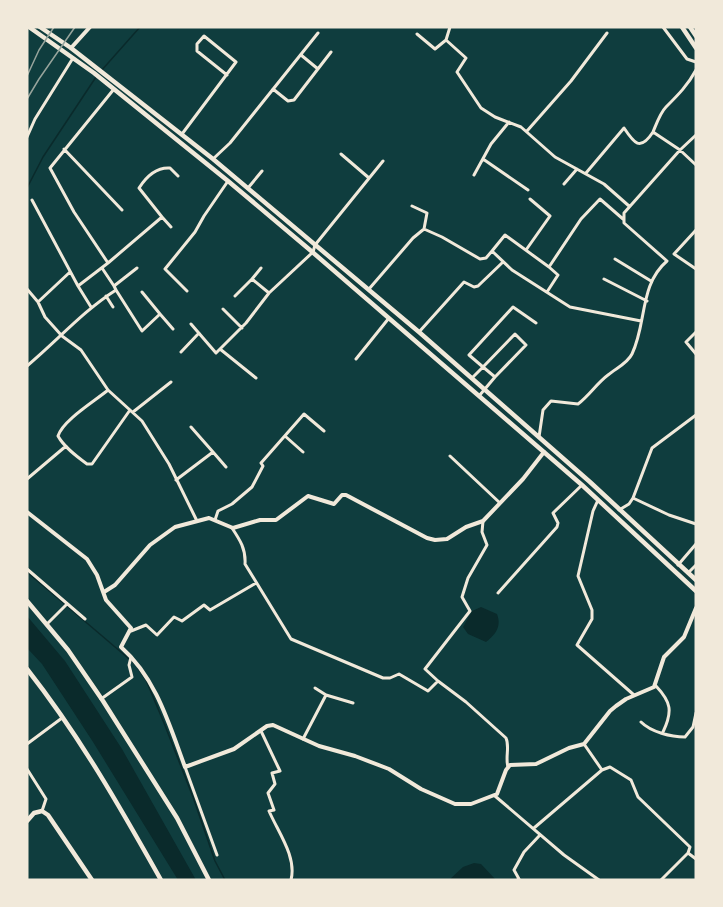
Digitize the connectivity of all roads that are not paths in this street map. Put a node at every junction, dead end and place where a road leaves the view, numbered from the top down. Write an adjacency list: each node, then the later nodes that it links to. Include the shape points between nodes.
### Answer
1 (29, 27): 17 (main road)
2 (39, 27): 13 (main road)
3 (90, 27): 13 (street)
4 (450, 27): 12 (street)
5 (663, 27): 18 (street, via 687,58)
6 (682, 27): 14 (main road)
7 (690, 27): 11 (main road)
8 (318, 33): 16 (street)
9 (607, 33): 27 (street)
10 (417, 34): 12 (street, via 435,48)
11 (696, 36)
12 (446, 40): 26 (street, via 466,58 457,72 481,108)
13 (71, 48): 20 (main road)
14 (696, 48)
15 (331, 52): 19 (street)
16 (301, 55): 19 (street); 25 (street)
17 (74, 57): 20 (main road); 31 (street)
18 (696, 62)
19 (318, 69): 25 (street, via 291,102)
20 (95, 70): 23 (main road)
21 (696, 70): 28 (street, via 674,101 664,108)
22 (226, 75): 22 (street, via 236,61 204,36 197,51); 29 (street)
23 (106, 79): 24 (main road); 29 (main road)
24 (114, 89): 32 (street); 45 (main road)
25 (273, 89): 35 (street, via 230,144)
26 (509, 122): 27 (street); 36 (street)
27 (527, 132): 39 (street, via 555,157)
28 (653, 132): 33 (street); 41 (street, via 640,145 624,128)
29 (182, 134): 35 (main road)
30 (696, 135): 33 (street)
31 (27, 137)
32 (64, 149): 53 (street); 67 (street, via 50,168)
33 (680, 150): 38 (street); 52 (street)
34 (341, 154): 44 (street)
35 (213, 159): 47 (main road)
36 (483, 159): 43 (street); 48 (street)
37 (383, 161): 44 (street)
38 (696, 165)
39 (577, 169): 41 (street); 46 (street)
40 (262, 171): 47 (street)
41 (586, 173): 52 (street)
42 (178, 176): 54 (street, via 170,168 160,168 139,188)
43 (474, 176)
44 (369, 178): 59 (street)
45 (228, 181): 62 (main road); 80 (street, via 165,269)
46 (564, 184)
47 (248, 188): 59 (main road)
48 (528, 190)
49 (530, 198): 60 (street, via 550,216)
50 (32, 200): 73 (street)
51 (412, 206): 57 (street, via 427,213)
52 (629, 206): 55 (street)
53 (122, 210)
54 (162, 217): 56 (street); 67 (street)
55 (623, 219): 65 (street); 68 (street, via 600,199 581,219)
56 (171, 227)
57 (424, 229): 61 (street, via 480,259); 81 (street)
58 (696, 230): 63 (street)
59 (315, 245): 62 (street); 81 (main road)
60 (526, 250): 61 (street, via 505,235); 68 (street)
61 (492, 251): 66 (street)
62 (313, 252): 84 (street); 93 (main road)
63 (674, 254): 65 (street); 72 (street)
64 (615, 259): 76 (street)
65 (667, 261): 76 (street)
66 (503, 262): 83 (street); 99 (street, via 478,286 465,281)
67 (108, 263): 69 (street)
68 (549, 267): 83 (street, via 558,275)
69 (102, 268): 77 (street); 78 (street)
70 (137, 268): 78 (street)
71 (261, 268): 74 (street)
72 (696, 270)
73 (70, 272): 77 (street); 88 (street)
74 (252, 279): 84 (street); 86 (street)
75 (604, 279): 87 (street)
76 (651, 281): 87 (street)
77 (78, 286): 89 (street)
78 (115, 288): 85 (street); 92 (street, via 142,331)
79 (27, 289): 88 (street)
80 (187, 291)
81 (368, 291): 99 (main road)
82 (142, 292): 92 (street)
83 (547, 292): 94 (street, via 570,307)
84 (269, 293): 97 (street)
85 (106, 296): 89 (street); 90 (street)
86 (235, 296)
87 (647, 301): 94 (street)
88 (38, 302): 102 (street)
89 (92, 307): 102 (street)
90 (113, 307)
91 (224, 309): 97 (street)
92 (160, 314): 98 (street)
93 (389, 318): 106 (street); 115 (main road)
94 (641, 321): 121 (street, via 628,360 578,404 551,401 543,410)
95 (536, 322): 108 (street, via 513,307 469,356)
96 (191, 324): 101 (street)
97 (242, 328): 103 (street)
98 (173, 329)
99 (419, 332): 111 (main road)
100 (696, 332): 105 (street, via 686,342)
101 (199, 333): 103 (street, via 216,352); 104 (street)
102 (62, 336): 107 (street); 113 (street, via 81,350)
103 (220, 349): 110 (street)
104 (181, 351)
105 (696, 354)
106 (356, 359)
107 (27, 366)
108 (483, 367): 109 (street); 109 (street, via 515,334 526,345); 111 (street)
109 (495, 377): 114 (street)
110 (256, 378)
111 (471, 379): 114 (main road)
112 (171, 382): 116 (street)
113 (108, 390): 116 (street); 122 (street, via 59,430 58,436)
114 (484, 390): 115 (street); 121 (main road)
115 (479, 396): 124 (main road)
116 (132, 411): 122 (street, via 92,464); 129 (street)
117 (696, 415): 131 (street, via 652,448)
118 (191, 427): 125 (street)
119 (324, 431): 120 (street, via 304,414)
120 (285, 436): 123 (street); 137 (street, via 261,462 263,466 252,487 218,511)
121 (539, 437): 134 (main road)
122 (66, 446): 128 (street)
123 (303, 452)
124 (544, 452): 130 (main road); 133 (street)
125 (213, 453): 127 (street); 129 (street)
126 (450, 456): 133 (street)
127 (226, 467)
128 (27, 479)
129 (177, 480): 138 (street)
130 (582, 485): 132 (main road); 151 (street, via 553,513 557,526)
131 (633, 498): 134 (street); 140 (street)
132 (598, 500): 135 (main road); 164 (street, via 592,511 578,576 592,619 577,645)
133 (500, 503): 139 (street)
134 (617, 508): 135 (main road); 143 (main road)
135 (610, 511): 149 (main road)
136 (27, 512): 150 (street, via 87,559)
137 (214, 520): 138 (street); 141 (street)
138 (197, 521): 150 (street, via 175,527 150,545)
139 (483, 521): 141 (street, via 447,539 431,540 344,494 334,504 308,495 276,520); 160 (street, via 487,545 462,597 470,611 425,669)
140 (696, 524)
141 (232, 528): 148 (street)
142 (696, 544): 143 (street)
143 (678, 565): 146 (main road)
144 (696, 565): 146 (street)
145 (27, 569): 153 (street)
146 (688, 573): 147 (main road)
147 (696, 580)
148 (256, 583): 157 (street, via 210,610 204,605 182,621 174,617 157,635 147,625); 160 (street, via 295,643 383,678 399,674 428,691)
149 (696, 591)
150 (104, 592): 157 (street)
151 (498, 593)
152 (27, 601): 156 (main road)
153 (67, 603): 155 (street); 156 (street)
154 (696, 608): 161 (street, via 684,637 664,657)
155 (85, 618)
156 (47, 624): 165 (main road)
157 (131, 631): 158 (street, via 121,647)
158 (131, 657): 165 (street, via 131,679); 175 (street, via 155,691)
159 (27, 669): 168 (main road)
160 (438, 681): 176 (street, via 506,738)
161 (656, 686): 164 (street); 171 (street, via 669,703)
162 (315, 688): 163 (street)
163 (326, 695): 166 (street); 172 (street)
164 (634, 695): 174 (street, via 610,711)
165 (101, 699): 191 (main road, via 177,818)
166 (353, 703)
167 (696, 713): 171 (street, via 693,727 685,736)
168 (64, 717): 173 (street); 190 (main road)
169 (641, 722): 171 (street)
170 (261, 730): 172 (street, via 273,725); 175 (street, via 234,749); 192 (street, via 280,771 272,773 275,784 268,793 274,810 269,811 290,855)
171 (663, 732)
172 (303, 739): 181 (street, via 389,769 455,804 471,804)
173 (27, 744)
174 (584, 744): 176 (street, via 536,764); 178 (street)
175 (185, 767): 187 (street)
176 (508, 768): 181 (street)
177 (27, 769): 179 (street)
178 (602, 770): 184 (street); 186 (street, via 610,767 631,780 638,797 690,847)
179 (32, 777): 180 (street); 182 (street, via 46,799)
180 (27, 780)
181 (495, 796): 184 (street)
182 (42, 811): 183 (main road); 189 (main road, via 52,819)
183 (27, 821)
184 (534, 829): 185 (street)
185 (540, 835): 193 (street, via 517,862); 194 (street)
186 (688, 853): 188 (street); 195 (street)
187 (217, 855)
188 (696, 859)
189 (92, 880)
190 (161, 880)
191 (209, 880)
192 (291, 880)
193 (517, 880)
194 (598, 880)
195 (661, 880)

